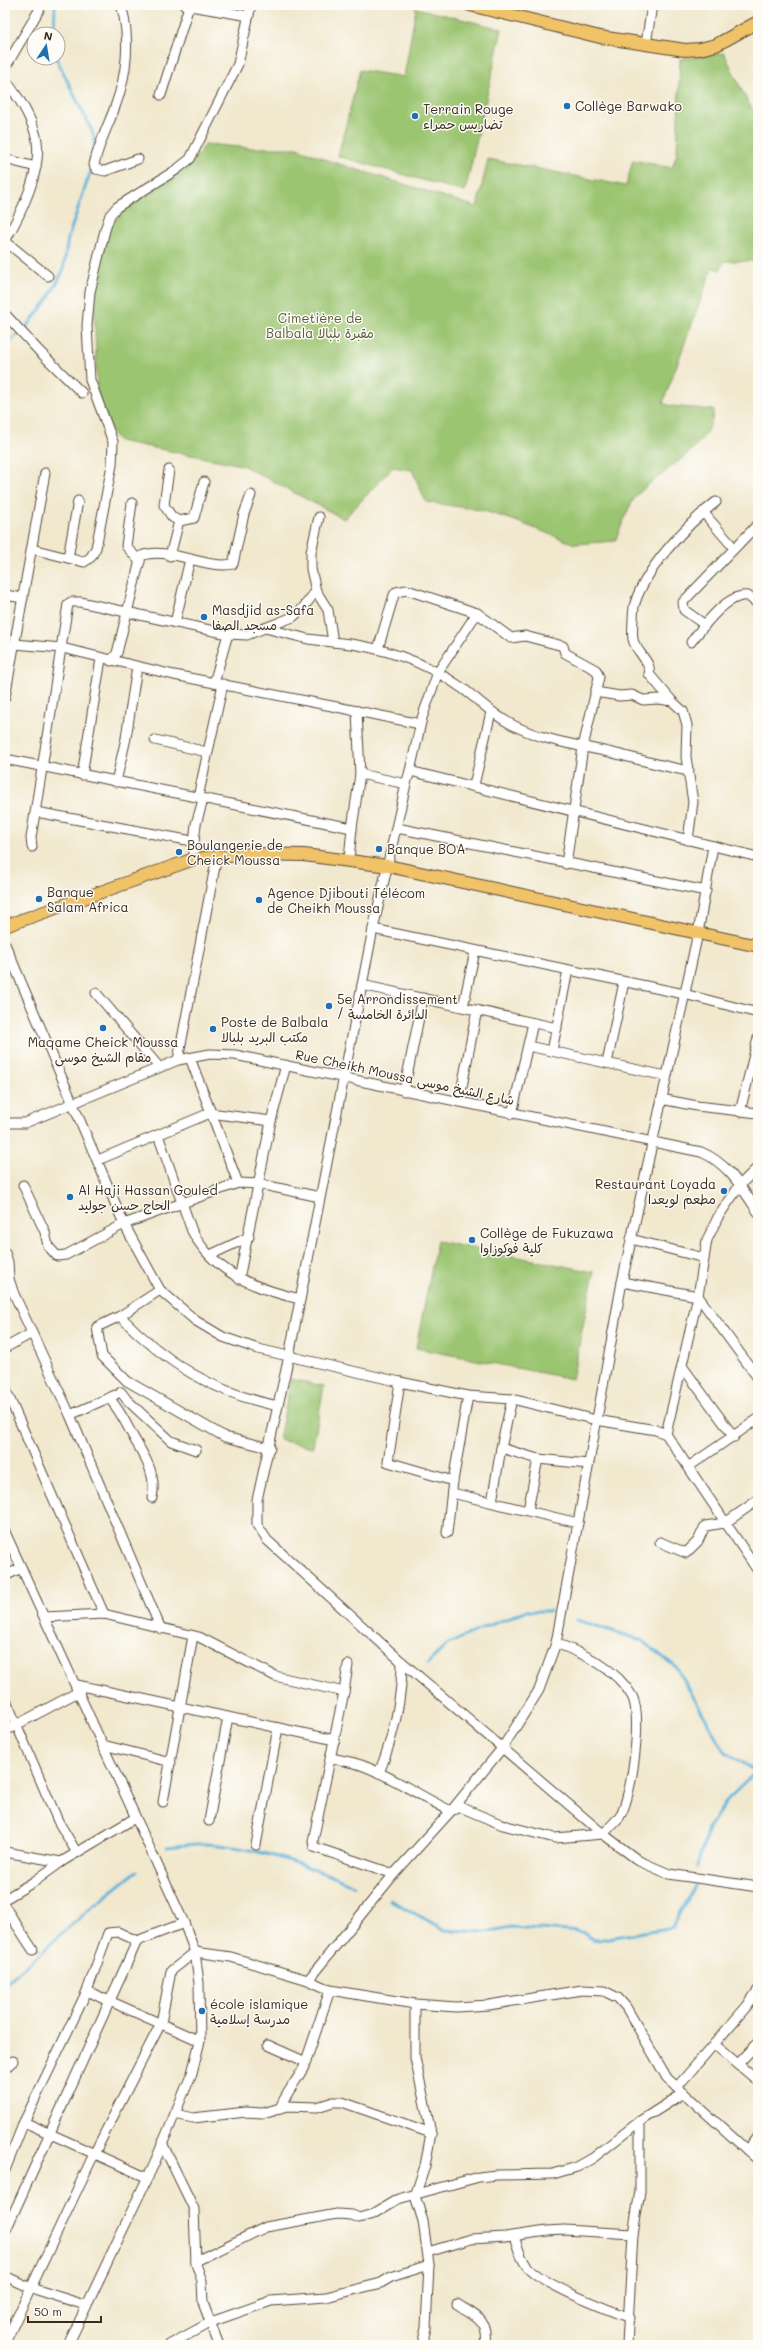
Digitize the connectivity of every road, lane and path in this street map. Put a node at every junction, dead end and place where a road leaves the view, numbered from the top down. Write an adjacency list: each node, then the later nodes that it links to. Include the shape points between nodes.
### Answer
1 (42, 5): 10 (street)
2 (121, 5): 14 (street, via 126,30 126,58 119,94 94,165 96,169 105,171)
3 (251, 5): 7 (street)
4 (470, 5): 9 (main road, via 600,37)
5 (652, 5): 9 (street)
6 (186, 6): 7 (street); 12 (street)
7 (249, 16): 34 (street, via 238,64 190,159 117,207 107,222 90,292 88,348 93,392 113,442 112,465 93,554 84,562)
8 (758, 22): 9 (main road, via 731,38 700,49 684,50)
9 (646, 44)
10 (5, 68)
11 (5, 79): 15 (street, via 22,102 32,125 37,146)
12 (161, 95)
13 (5, 159): 15 (street)
14 (138, 159)
15 (36, 167): 16 (street, via 16,222)
16 (5, 241): 17 (street)
17 (48, 276)
18 (5, 314): 19 (street, via 38,351)
19 (82, 393)
20 (169, 470): 29 (street, via 164,505 172,517)
21 (45, 473): 32 (street)
22 (204, 482): 29 (street, via 194,518)
23 (251, 495): 35 (street, via 233,564)
24 (78, 501): 34 (street)
25 (716, 502): 27 (street)
26 (132, 503): 36 (street, via 126,546)
27 (703, 512): 31 (street); 59 (street, via 663,555 634,603 633,640 649,668 649,674)
28 (319, 517): 37 (street, via 310,562)
29 (179, 521): 33 (street)
30 (758, 524): 31 (street)
31 (734, 548): 44 (street, via 682,604 684,610)
32 (32, 549): 34 (street); 39 (street)
33 (170, 556): 35 (street); 36 (street, via 142,555)
34 (68, 558)
35 (190, 559): 43 (street)
36 (140, 562): 42 (street)
37 (316, 591): 45 (street, via 298,614); 47 (street, via 328,610)
38 (5, 596): 39 (street)
39 (23, 598): 49 (street)
40 (758, 604): 44 (street, via 748,596 735,597)
41 (477, 612): 51 (street, via 407,590 396,592); 55 (street); 57 (street, via 511,638 525,636 563,646 564,653 596,670 599,677)
42 (126, 613): 43 (street); 50 (street, via 71,602 67,608); 53 (street, via 117,653)
43 (175, 623): 46 (street)
44 (705, 625): 48 (street)
45 (265, 628): 46 (street, via 247,635); 47 (street)
46 (228, 634): 56 (street)
47 (333, 642): 51 (street)
48 (691, 642)
49 (14, 644): 50 (street); 58 (street)
50 (62, 648): 52 (street); 67 (street)
51 (378, 649): 55 (street)
52 (101, 659): 53 (street); 71 (street)
53 (112, 661): 54 (street)
54 (137, 667): 56 (street); 72 (street)
55 (438, 672): 61 (street, via 464,689); 62 (street)
56 (218, 684): 60 (street); 65 (street)
57 (595, 692): 59 (street, via 632,695 643,700); 64 (street)
58 (5, 696)
59 (672, 701): 69 (street, via 683,711 687,720 686,757)
60 (357, 711): 62 (street); 70 (street)
61 (491, 712): 64 (street, via 531,733); 74 (street)
62 (420, 724): 68 (street)
63 (155, 740): 65 (street)
64 (583, 747): 69 (street, via 653,765); 76 (street)
65 (207, 752): 75 (street, via 199,794)
66 (5, 759): 67 (street)
67 (43, 766): 71 (street); 77 (street)
68 (410, 770): 73 (street); 74 (street)
69 (689, 771): 80 (street, via 693,809)
70 (360, 774): 73 (street); 78 (street)
71 (82, 775): 72 (street)
72 (116, 782): 75 (street)
73 (406, 784): 79 (street)
74 (474, 785): 76 (street)
75 (203, 800): 78 (street); 81 (street)
76 (574, 811): 80 (street); 88 (street)
77 (36, 812): 81 (street); 83 (street, via 31,838)
78 (352, 828): 87 (street)
79 (397, 828): 88 (street); 89 (street)
80 (688, 840): 82 (street)
81 (194, 842): 86 (street)
82 (713, 846): 85 (street); 90 (street)
83 (32, 847)
84 (218, 856): 86 (main road); 87 (main road, via 296,855); 112 (street)
85 (758, 857)
86 (194, 859): 91 (main road)
87 (349, 859): 89 (main road)
88 (566, 864): 90 (street)
89 (388, 866): 92 (street); 93 (main road)
90 (706, 890): 93 (street)
91 (5, 926)
92 (373, 929): 96 (street); 99 (street)
93 (698, 933): 95 (main road); 101 (street)
94 (5, 944): 120 (street)
95 (758, 946)
96 (475, 951): 97 (street); 103 (street)
97 (568, 970): 98 (street); 107 (street)
98 (624, 982): 101 (street); 113 (street)
99 (362, 985): 102 (street); 117 (street)
100 (96, 993): 115 (street)
101 (684, 994): 105 (street); 116 (street)
102 (423, 998): 103 (street); 118 (street)
103 (463, 1007): 104 (street)
104 (477, 1010): 106 (street); 121 (street)
105 (758, 1013)
106 (533, 1023): 107 (street); 109 (street)
107 (557, 1028): 110 (street)
108 (758, 1038): 122 (street)
109 (528, 1046): 110 (street); 125 (street)
110 (552, 1051): 113 (street)
111 (190, 1058): 112 (street, Rue Cheikh Moussa شارع الشيخ موسى); 114 (street, Rue Cheikh Moussa شارع الشيخ موسى, via 223,1054); 123 (street)
112 (178, 1060): 115 (street, Rue Cheikh Moussa شارع الشيخ موسى)
113 (607, 1062): 116 (street)
114 (286, 1065): 117 (street, Rue Cheikh Moussa شارع الشيخ موسى); 126 (street)
115 (159, 1067): 120 (street, Rue Cheikh Moussa شارع الشيخ موسى)
116 (666, 1076): 119 (street)
117 (344, 1077): 118 (street, Rue Cheikh Moussa شارع الشيخ موسى); 136 (street)
118 (404, 1091): 121 (street, Rue Cheikh Moussa شارع الشيخ موسى)
119 (661, 1099): 122 (street); 129 (street)
120 (73, 1101): 127 (street, Rue Cheikh Moussa شارع الشيخ موسى, via 25,1123); 130 (street)
121 (459, 1102): 125 (street, Rue Cheikh Moussa شارع الشيخ موسى)
122 (740, 1112): 124 (street)
123 (210, 1113): 126 (street); 128 (street); 132 (street)
124 (758, 1113)
125 (512, 1114): 129 (street, Rue Cheikh Moussa شارع الشيخ موسى)
126 (271, 1121): 133 (street)
127 (5, 1123)
128 (158, 1135): 130 (street); 137 (street)
129 (653, 1143): 135 (street, Rue Cheikh Moussa شارع الشيخ موسى, via 701,1152 712,1157 720,1162); 141 (street)
130 (98, 1160): 139 (street)
131 (758, 1166): 135 (street)
132 (238, 1183): 133 (street); 137 (street)
133 (259, 1184): 136 (street); 140 (street)
134 (23, 1185): 139 (street, via 45,1232 48,1246 57,1256 66,1255)
135 (740, 1185): 138 (street, Rue Cheikh Moussa شارع الشيخ موسى); 144 (street, via 710,1232)
136 (320, 1197): 149 (street)
137 (183, 1203): 139 (street); 143 (street, via 195,1238)
138 (758, 1212)
139 (124, 1224): 147 (street)
140 (249, 1237): 143 (street); 145 (street)
141 (631, 1239): 144 (street); 146 (street)
142 (5, 1253): 151 (street, via 10,1285)
143 (210, 1255): 145 (street)
144 (704, 1258): 148 (street)
145 (239, 1279): 149 (street, via 271,1293)
146 (622, 1282): 148 (street); 166 (street)
147 (160, 1290): 150 (street); 153 (street, via 196,1321 223,1337)
148 (698, 1296): 154 (street); 155 (street)
149 (300, 1299): 153 (street)
150 (120, 1316): 156 (street, via 97,1327 98,1339 102,1356); 163 (street, via 139,1335 208,1383 234,1395)
151 (32, 1333): 152 (street); 164 (street)
152 (5, 1348)
153 (289, 1356): 157 (street); 163 (street)
154 (682, 1366): 167 (street); 168 (street)
155 (758, 1378)
156 (127, 1381): 159 (street); 169 (street, via 225,1437)
157 (400, 1382): 160 (street); 175 (street, via 388,1462)
158 (5, 1388): 189 (street)
159 (121, 1392): 161 (street); 171 (street, via 171,1441)
160 (468, 1396): 162 (street); 175 (street)
161 (109, 1398): 164 (street); 177 (street, via 145,1456 155,1487)
162 (512, 1399): 166 (street); 170 (street)
163 (278, 1406): 169 (street)
164 (70, 1415): 191 (street)
165 (758, 1419): 168 (street)
166 (596, 1420): 167 (street); 173 (street)
167 (666, 1434): 174 (street)
168 (734, 1437): 174 (street)
169 (270, 1448): 194 (street, via 257,1500 257,1525 267,1540)
170 (501, 1448): 172 (street); 179 (street)
171 (196, 1450)
172 (538, 1459): 173 (street); 180 (street)
173 (588, 1464): 181 (street)
174 (688, 1467): 182 (street)
175 (453, 1481): 176 (street)
176 (452, 1493): 179 (street); 184 (street)
177 (152, 1498)
178 (758, 1500): 182 (street)
179 (492, 1502): 180 (street)
180 (528, 1510): 181 (street)
181 (578, 1523): 193 (street)
182 (725, 1523): 185 (street, via 705,1526 698,1541 686,1553); 187 (street)
183 (5, 1532): 186 (street)
184 (447, 1533)
185 (660, 1542)
186 (21, 1568): 188 (street); 190 (street)
187 (758, 1571)
188 (5, 1576)
189 (104, 1614): 190 (street); 191 (street)
190 (45, 1617): 196 (street)
191 (161, 1629): 192 (street)
192 (193, 1636): 197 (street, via 210,1642 239,1660 275,1676); 199 (street)
193 (556, 1643): 206 (street, via 539,1690); 214 (street, via 591,1657 614,1675 632,1696 637,1711 635,1752 629,1788 620,1815)
194 (402, 1662): 206 (street); 209 (street, via 402,1679 393,1737)
195 (348, 1666): 197 (street)
196 (78, 1688): 199 (street); 201 (street); 205 (street)
197 (344, 1692): 204 (street)
198 (5, 1698): 201 (street)
199 (179, 1707): 200 (street); 208 (street)
200 (228, 1717): 202 (street); 213 (street)
201 (17, 1726): 203 (street); 217 (street, via 58,1821)
202 (278, 1728): 204 (street); 215 (street)
203 (5, 1732)
204 (335, 1740): 207 (street)
205 (103, 1745): 208 (street); 212 (street)
206 (503, 1747): 211 (street); 214 (street)
207 (331, 1758): 209 (street, via 361,1765); 219 (street, via 313,1840 314,1846)
208 (171, 1762): 210 (street)
209 (379, 1773): 211 (street, via 422,1798)
210 (162, 1802)
211 (451, 1811): 214 (street, via 460,1807 503,1825 555,1838); 219 (street)
212 (135, 1818): 217 (street); 223 (street)
213 (209, 1821)
214 (603, 1834): 220 (street, via 639,1861 668,1874)
215 (256, 1845)
216 (5, 1852): 218 (street)
217 (77, 1853): 218 (street)
218 (61, 1862): 221 (street, via 36,1881)
219 (394, 1874): 227 (street)
220 (758, 1887)
221 (5, 1899)
222 (5, 1907): 225 (street)
223 (184, 1922): 224 (street); 226 (street)
224 (137, 1941): 230 (street, via 118,1932 108,1933); 231 (street)
225 (33, 1950)
226 (195, 1952): 227 (street, via 231,1957); 233 (street, via 171,1971); 234 (street)
227 (308, 1980): 228 (street)
228 (330, 1990): 232 (street); 239 (street)
229 (758, 1990): 236 (street)
230 (87, 1991): 231 (street); 247 (street)
231 (111, 2001): 233 (street); 249 (street)
232 (415, 2004): 243 (street, via 456,2007 489,2005 582,1990 604,1991 618,1998 626,2007 667,2078); 248 (street, via 415,2058)
233 (161, 2023): 234 (street); 253 (street)
234 (200, 2041): 245 (street, via 192,2073)
235 (758, 2043): 240 (street)
236 (714, 2044): 240 (street); 243 (street)
237 (268, 2045): 239 (street)
238 (13, 2061): 241 (street)
239 (306, 2062): 244 (street)
240 (738, 2064): 242 (street)
241 (5, 2068)
242 (758, 2081)
243 (680, 2090): 246 (street); 252 (street)
244 (280, 2108): 245 (street, via 263,2112 193,2118); 248 (street, via 317,2107 342,2102)
245 (175, 2114): 251 (street)
246 (640, 2121): 257 (street, via 593,2158 577,2167 553,2174 485,2176); 259 (street, via 640,2191)
247 (24, 2122): 249 (street); 255 (street)
248 (430, 2133): 257 (street, via 425,2166)
249 (51, 2135): 253 (street); 258 (street)
250 (758, 2136): 252 (street)
251 (162, 2143): 256 (street); 262 (street, via 194,2208)
252 (747, 2150): 254 (street)
253 (94, 2154): 256 (street); 265 (street)
254 (758, 2160)
255 (5, 2170)
256 (148, 2178): 267 (street)
257 (415, 2196): 261 (street, via 423,2221); 262 (street, via 398,2199 373,2214 359,2218 338,2214 266,2228)
258 (5, 2232)
259 (633, 2234): 260 (street, via 564,2230); 268 (street)
260 (514, 2236): 261 (street, via 471,2239); 268 (street, via 526,2265 546,2280 585,2300)
261 (428, 2252): 263 (street)
262 (196, 2261): 269 (street, via 202,2281 203,2303)
263 (429, 2265): 269 (street, via 348,2292 326,2297 271,2301); 274 (street, via 426,2328)
264 (5, 2276): 265 (street)
265 (31, 2288): 267 (street); 270 (street)
266 (457, 2304): 275 (street, via 482,2321 487,2330)
267 (85, 2305): 271 (street)
268 (630, 2318): 276 (street)
269 (211, 2322): 272 (street); 273 (street)
270 (5, 2343)
271 (68, 2345)
272 (169, 2345)
273 (219, 2345)
274 (422, 2345)
275 (485, 2345)
276 (627, 2345)

